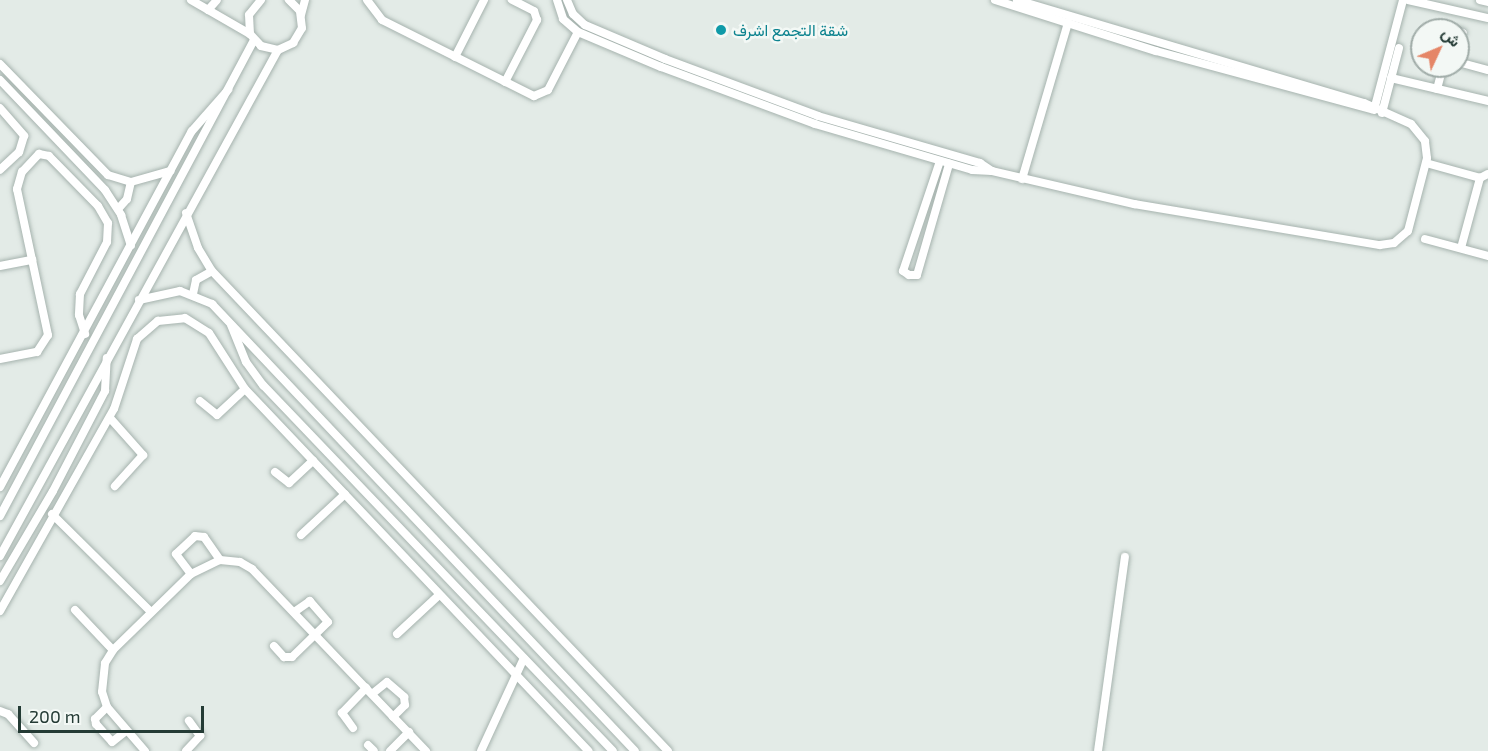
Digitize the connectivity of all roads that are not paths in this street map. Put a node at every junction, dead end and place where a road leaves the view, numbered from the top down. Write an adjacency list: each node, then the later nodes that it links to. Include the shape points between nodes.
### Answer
1 (191, 0): 18 (street)
2 (217, 0): 18 (street)
3 (261, 0): 23 (street, via 249,15)
4 (290, 0): 19 (street)
5 (305, 0): 19 (street)
6 (367, 0): 28 (street, via 382,20)
7 (484, 0): 28 (street)
8 (512, 0): 35 (street, via 532,10 537,20)
9 (557, 0): 22 (street, via 564,19)
10 (567, 0): 24 (street, via 580,22)
11 (995, 0): 16 (street)
12 (1017, 0): 25 (street)
13 (1403, 0): 40 (street)
14 (1408, 0): 20 (street)
15 (1480, 0): 17 (street)
16 (1009, 2): 21 (street)
17 (1488, 2)
18 (208, 10): 23 (street)
19 (301, 15): 27 (street, via 299,37)
20 (1488, 18)
21 (1068, 23): 25 (street); 48 (street)
22 (578, 32): 24 (street); 35 (street, via 544,94 529,94)
23 (252, 37): 27 (street); 36 (street)
24 (616, 43): 41 (street, via 771,104)
25 (1157, 47): 40 (street)
26 (1399, 48): 32 (street)
27 (278, 50): 51 (street)
28 (455, 57): 35 (street)
29 (0, 64): 49 (street, via 99,167 113,178)
30 (1470, 65): 31 (street)
31 (1488, 70)
32 (1391, 78): 37 (street); 40 (street)
33 (1440, 78): 37 (street)
34 (0, 80): 50 (street)
35 (505, 82)
36 (231, 88): 45 (street, via 201,117); 62 (street)
37 (1437, 89): 38 (street)
38 (1488, 101)
39 (0, 108): 44 (street, via 24,136 19,152)
40 (1376, 110): 43 (street, via 1419,132 1426,147)
41 (898, 145): 42 (street); 46 (street, via 980,163)
42 (944, 163): 42 (street, via 903,271 909,275 916,275); 46 (street)
43 (1426, 163): 47 (street); 48 (street, via 1408,231 1398,241 1385,245 1134,204)
44 (0, 170)
45 (170, 171): 49 (street); 53 (street)
46 (992, 171): 48 (street)
47 (1484, 176): 54 (street)
48 (1022, 179)
49 (131, 182): 50 (street, via 129,195)
50 (118, 209): 53 (street)
51 (186, 213): 58 (street, via 198,248); 60 (street)
52 (1425, 238): 54 (street)
53 (132, 245): 61 (street)
54 (1461, 248): 55 (street)
55 (1488, 256)
56 (32, 260): 57 (street); 64 (street, via 18,185 22,172 42,154 98,206 108,223 106,242 80,294 79,315); 66 (street, via 47,328 46,342 37,352)
57 (0, 266)
58 (212, 271): 59 (street, via 196,280); 112 (street)
59 (193, 294): 60 (street, via 166,292); 63 (street, via 212,304)
60 (139, 300): 65 (street)
61 (101, 304): 62 (street); 64 (street)
62 (111, 310): 76 (street)
63 (230, 322): 92 (street, via 243,356 263,385); 111 (street)
64 (84, 334): 73 (street)
65 (107, 358): 78 (street); 82 (street, via 109,375 103,396)
66 (0, 359)
67 (244, 389): 68 (street, via 217,415); 69 (street, via 204,328 185,318 164,318 137,339); 70 (street)
68 (200, 401)
69 (110, 418): 72 (street, via 143,455); 75 (street)
70 (313, 461): 71 (street, via 289,483); 74 (street)
71 (275, 472)
72 (116, 486)
73 (0, 487)
74 (345, 494): 77 (street); 83 (street)
75 (52, 514): 85 (street); 86 (street)
76 (0, 516)
77 (301, 535)
78 (0, 556)
79 (1125, 557): 113 (street)
80 (220, 560): 81 (street); 81 (street, via 209,542 195,536 176,554); 87 (street, via 240,562 252,570)
81 (190, 574): 86 (street)
82 (0, 581)
83 (440, 595): 88 (street); 94 (street)
84 (75, 610): 91 (street)
85 (0, 611)
86 (151, 612): 91 (street)
87 (294, 612): 89 (street); 89 (street, via 313,602 328,620)
88 (397, 634)
89 (316, 635): 90 (street, via 289,658); 95 (street)
90 (274, 646)
91 (113, 650): 96 (street, via 101,677)
92 (524, 658): 93 (street); 94 (street, via 515,671)
93 (531, 665): 94 (street); 110 (street)
94 (516, 678): 108 (street); 109 (street)
95 (369, 691): 98 (street); 98 (street, via 387,682 404,697 405,705); 100 (street, via 342,711)
96 (107, 707): 101 (street); 101 (street, via 95,719 96,724 112,741)
97 (0, 711): 103 (street, via 8,714)
98 (393, 717): 102 (street)
99 (189, 720): 105 (street, via 200,736)
100 (353, 728)
101 (126, 731): 104 (street)
102 (409, 732): 106 (street); 107 (street)
103 (34, 743)
104 (145, 751)
105 (186, 751)
106 (390, 751)
107 (426, 751)
108 (481, 751)
109 (589, 751)
110 (613, 751)
111 (635, 751)
112 (668, 751)
113 (1098, 751)

